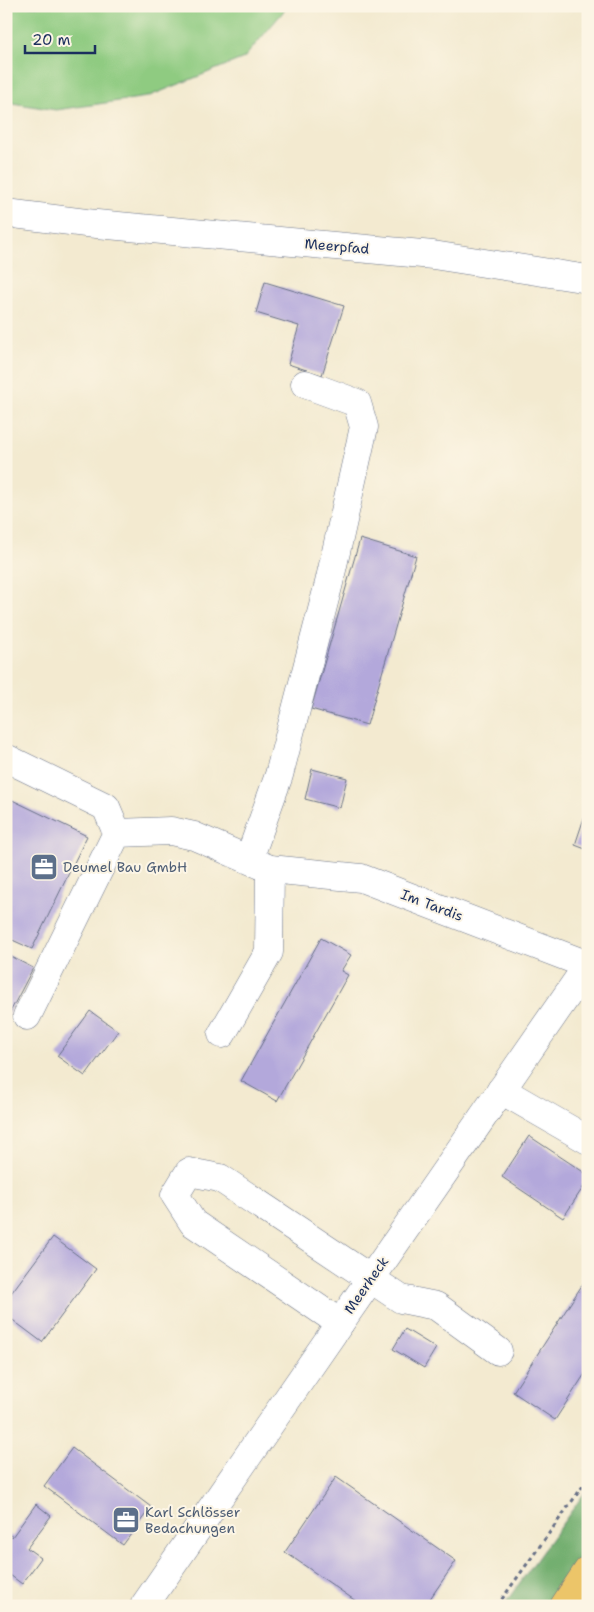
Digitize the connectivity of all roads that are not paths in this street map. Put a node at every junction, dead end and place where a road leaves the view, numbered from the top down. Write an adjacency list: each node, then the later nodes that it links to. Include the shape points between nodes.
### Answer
1 (6, 213): 2 (street, Meerpfad, via 433,254)
2 (588, 280)
3 (305, 384): 6 (street, via 357,403 364,427)
4 (6, 758): 5 (street, via 106,807)
5 (117, 834): 6 (street, Im Tardis, via 171,831 194,836); 8 (street)
6 (259, 864): 7 (street, Im Tardis, via 361,878); 9 (street, via 269,952)
7 (588, 965): 10 (street, Meerheck)
8 (27, 1016)
9 (222, 1034)
10 (501, 1090): 11 (street); 12 (street, Meerheck)
11 (588, 1140)
12 (370, 1280): 13 (street, Meerheck); 13 (street, via 220,1178 189,1172 175,1195 193,1223); 14 (street, via 401,1299 436,1306)
13 (340, 1322): 16 (street, Meerheck)
14 (498, 1352)
15 (588, 1570): 17 (highway)
16 (144, 1606)
17 (564, 1606)

